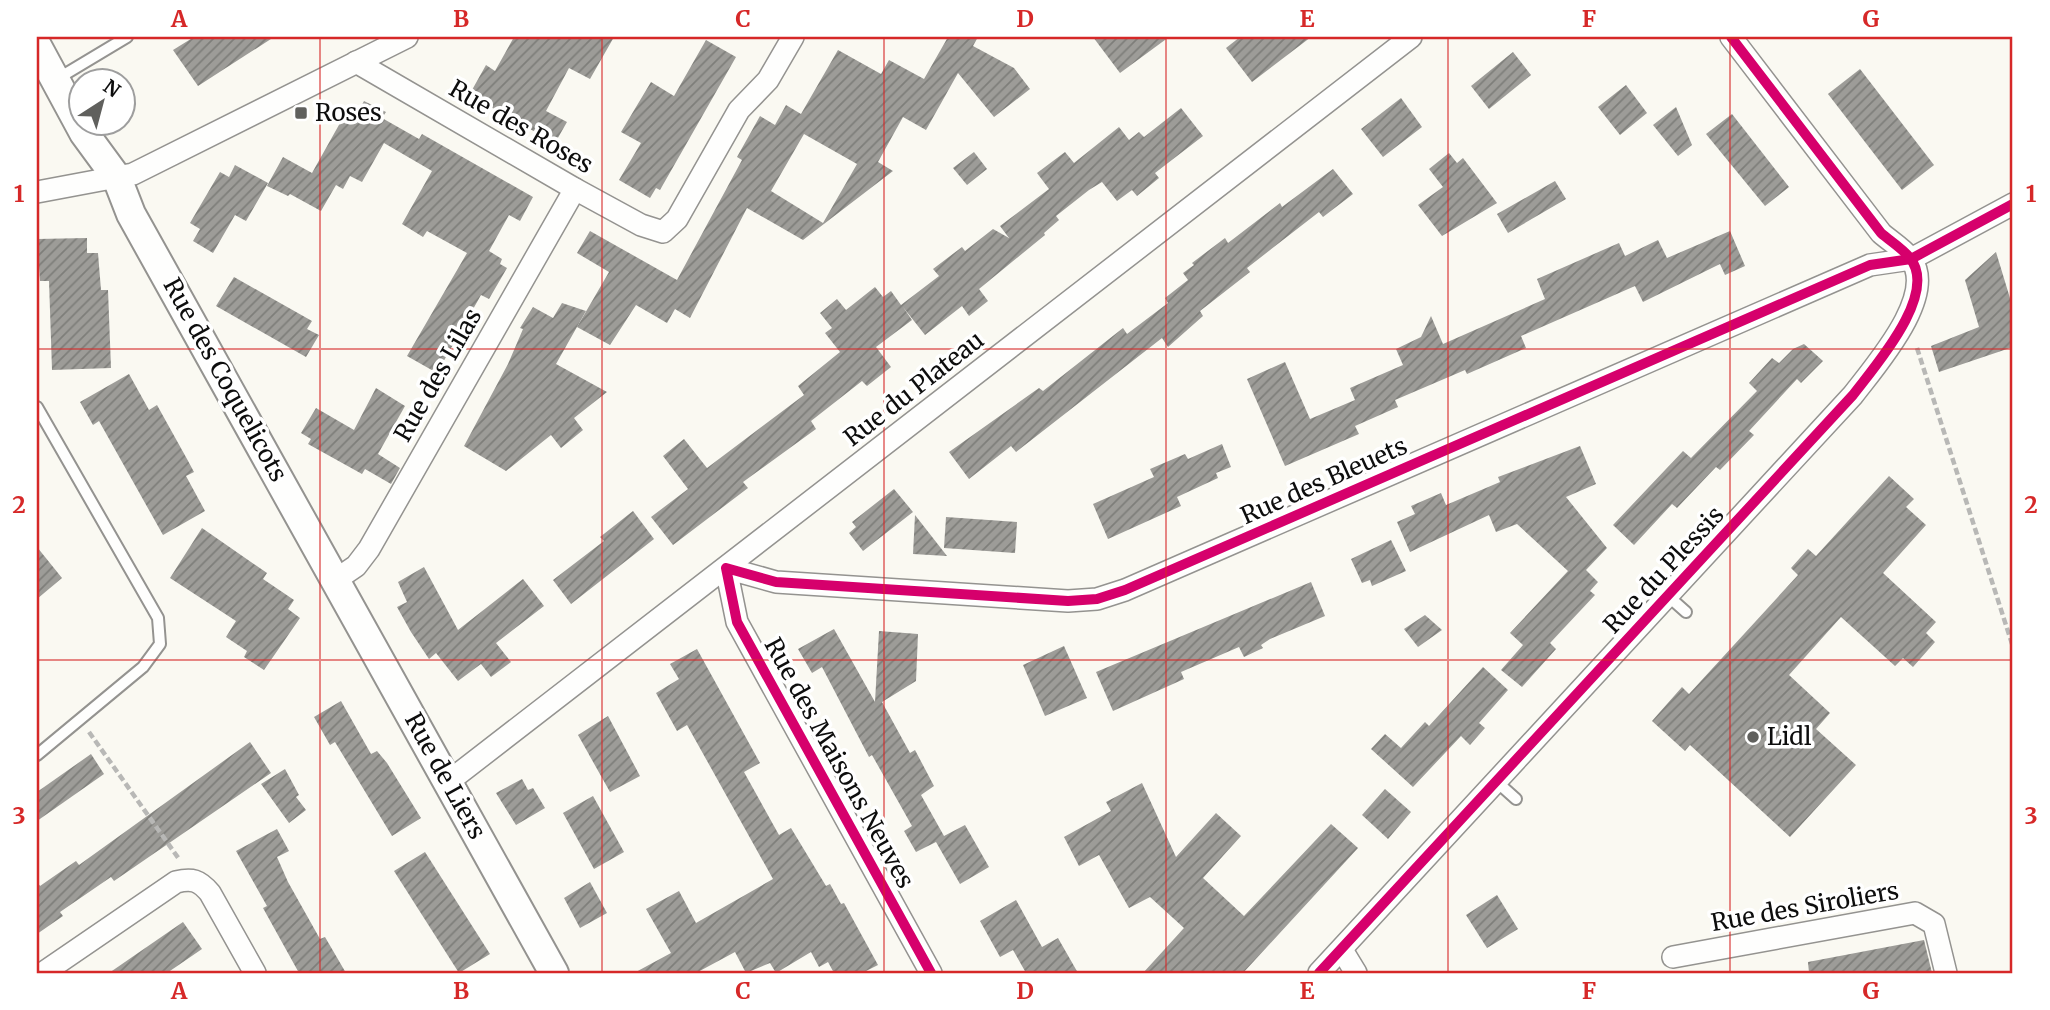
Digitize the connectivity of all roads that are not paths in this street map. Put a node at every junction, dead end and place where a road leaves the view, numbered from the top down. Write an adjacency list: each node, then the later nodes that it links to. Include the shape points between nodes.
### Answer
1 (127, 37): 8 (lane)
2 (407, 37): 7 (street)
3 (793, 37): 10 (street, Rue des Roses, via 768,80 739,110 677,219 663,232)
4 (1411, 37): 15 (street, Rue du Plateau)
5 (1731, 37): 13 (street, via 1881,233)
6 (37, 46): 8 (street, Rue des Coquelicots)
7 (356, 62): 9 (street); 10 (street, Rue des Roses)
8 (55, 80): 9 (street, Rue des Coquelicots)
9 (117, 178): 11 (street); 16 (street, Rue des Coquelicots, via 131,214)
10 (575, 189): 16 (street, Rue des Lilas, via 369,549 356,566)
11 (37, 192)
12 (2013, 204): 13 (street)
13 (1911, 259): 15 (street, Rue des Bleuets, via 1870,265 1097,599 1068,601 776,582); 17 (street, Rue du Plessis, via 1918,279 1917,298 1853,395)
14 (37, 407): 19 (lane, via 158,618 160,644 143,667)
15 (726, 568): 20 (street, Rue du Plateau); 28 (street, Rue des Maisons Neuves, via 737,622)
16 (337, 579): 20 (street, Rue de Liers)
17 (1668, 596): 18 (lane); 21 (street, Rue du Plessis)
18 (1686, 612)
19 (37, 755)
20 (448, 782): 27 (street, Rue de Liers)
21 (1497, 782): 22 (lane); 23 (street, Rue du Plessis)
22 (1516, 799)
23 (1342, 950): 29 (street, Rue du Plessis); 30 (street)
24 (1673, 957): 31 (street, Rue des Siroliers, via 1915,913 1934,924)
25 (43, 973): 26 (street, via 176,882 190,878 210,893)
26 (255, 973)
27 (554, 973)
28 (932, 973)
29 (1319, 973)
30 (1356, 973)
31 (1946, 973)

